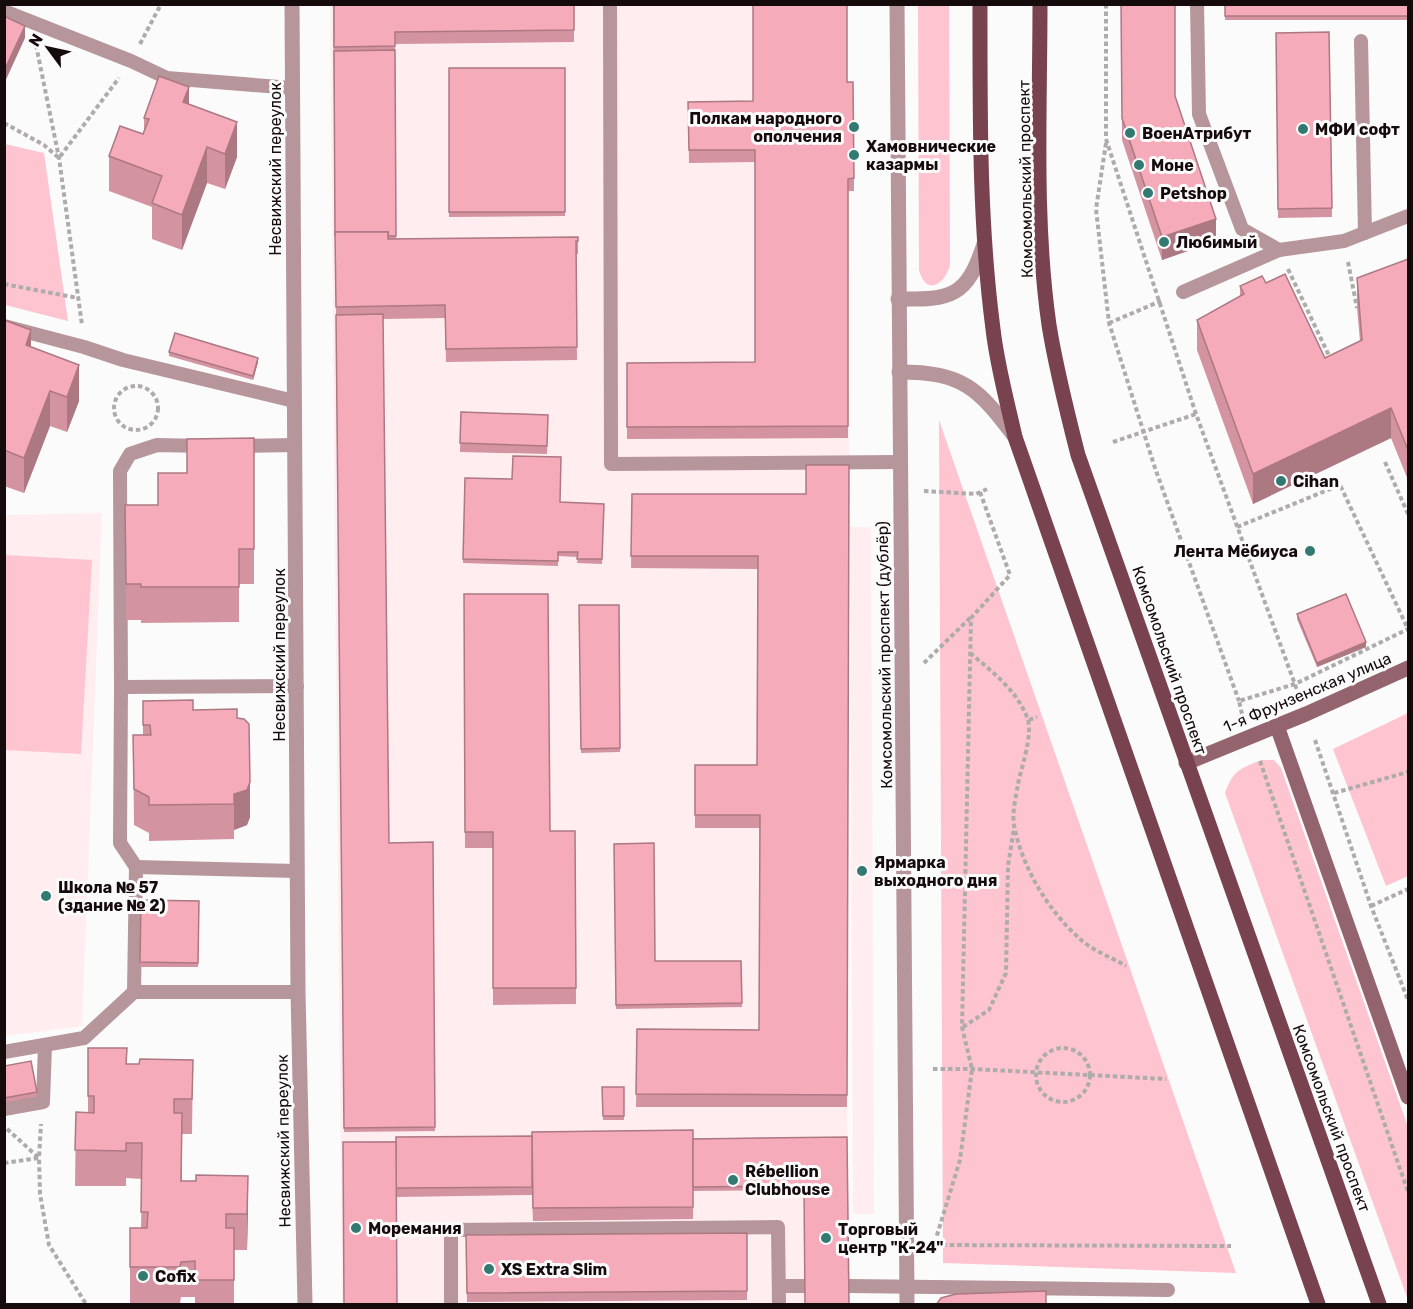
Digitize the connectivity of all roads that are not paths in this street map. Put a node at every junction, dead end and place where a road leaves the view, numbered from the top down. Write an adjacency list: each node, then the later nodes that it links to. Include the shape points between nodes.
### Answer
1 (292, 4): 9 (street, Несвижский переулок)
2 (610, 4): 21 (lane, via 611,464)
3 (897, 4): 15 (street, Комсомольский проспект (дублёр))
4 (980, 4): 12 (main road)
5 (1040, 4): 26 (main road, Комсомольский проспект, via 1041,234 1049,325 1078,455)
6 (1197, 4): 13 (lane, via 1199,114 1242,229)
7 (4, 11): 9 (lane, via 167,78)
8 (1361, 41): 11 (lane)
9 (292, 88): 18 (street, Несвижский переулок)
10 (1408, 216): 11 (lane)
11 (1365, 233): 13 (lane, via 1344,241)
12 (984, 244): 15 (street, via 968,282 952,293 932,299); 19 (main road, via 993,332)
13 (1279, 250): 14 (lane)
14 (1183, 291)
15 (898, 299): 17 (street, Комсомольский проспект (дублёр))
16 (4, 326): 18 (lane, via 123,360)
17 (899, 372): 19 (street, via 928,372 956,379 975,390); 21 (street, Комсомольский проспект (дублёр))
18 (294, 401): 20 (street, Несвижский переулок)
19 (1015, 437): 44 (main road)
20 (295, 445): 23 (street, Несвижский переулок); 24 (lane, via 157,445 130,454 120,471)
21 (900, 462): 38 (street, Комсомольский проспект (дублёр))
22 (1408, 668): 25 (street, 1-я Фрунзенская улица)
23 (297, 686): 24 (lane); 28 (street, Несвижский переулок)
24 (121, 687): 27 (lane, via 120,843)
25 (1277, 726): 26 (street, 1-я Фрунзенская улица); 33 (street)
26 (1186, 763): 45 (main road, Комсомольский проспект)
27 (136, 867): 28 (lane); 29 (lane)
28 (297, 871): 30 (street, Несвижский переулок)
29 (134, 992): 30 (lane); 31 (lane, via 84,1038)
30 (298, 992): 40 (street, Несвижский переулок)
31 (45, 1045): 32 (lane); 34 (lane, via 43,1102)
32 (4, 1052)
33 (1408, 1097)
34 (4, 1109)
35 (779, 1286): 36 (lane); 41 (lane, via 778,1227 451,1230); 42 (lane)
36 (805, 1286)
37 (849, 1286): 38 (lane)
38 (907, 1286): 39 (lane); 43 (street, Комсомольский проспект (дублёр))
39 (1168, 1290)
40 (305, 1305)
41 (451, 1305)
42 (779, 1305)
43 (907, 1305)
44 (1318, 1305)
45 (1379, 1305)

